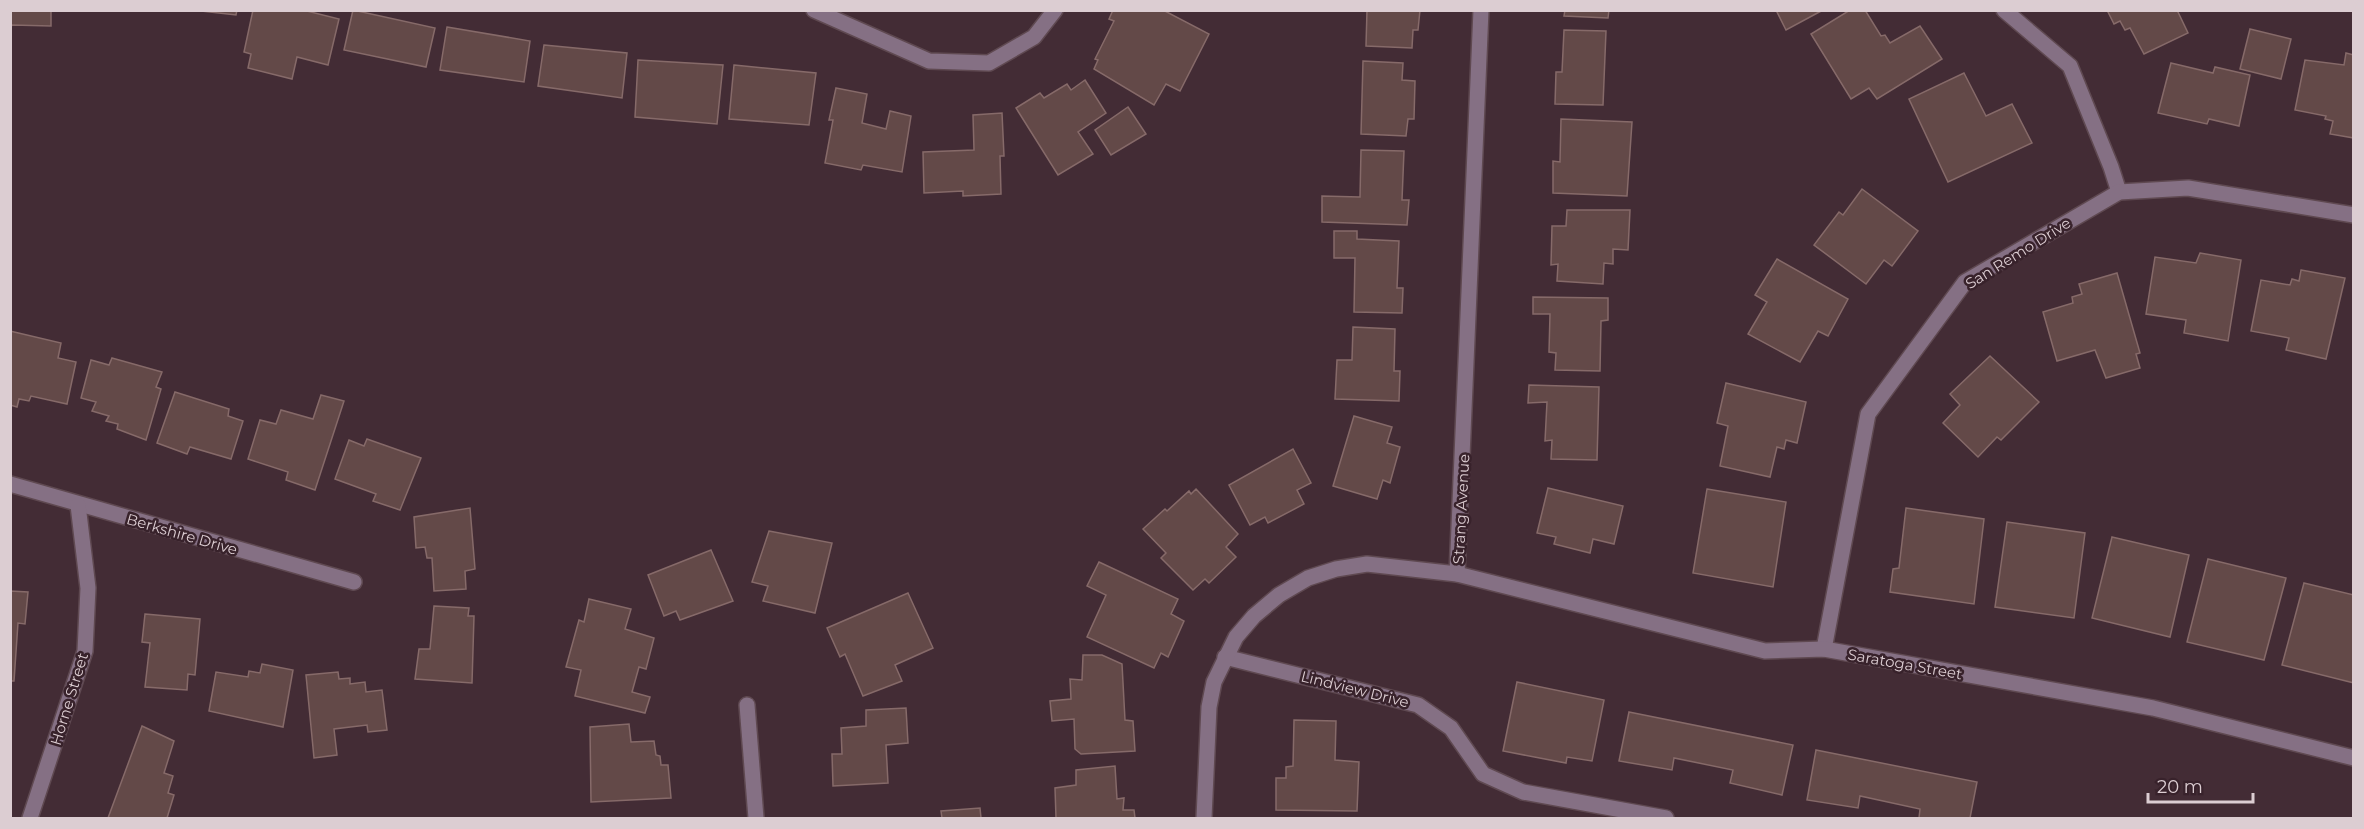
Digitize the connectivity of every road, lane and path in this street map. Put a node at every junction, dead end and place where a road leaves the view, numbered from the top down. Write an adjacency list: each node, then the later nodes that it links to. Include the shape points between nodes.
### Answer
1 (814, 10): 2 (street, via 929,61 989,63 1034,37)
2 (1055, 10)
3 (1481, 10): 9 (street, Strang Avenue)
4 (2004, 10): 5 (street, via 2070,66)
5 (2119, 192): 6 (street, San Remo Drive, via 2188,188); 11 (street, San Remo Drive, via 1965,282 1868,414)
6 (2354, 215)
7 (10, 484): 8 (street, Berkshire Drive)
8 (78, 505): 10 (street, Berkshire Drive); 15 (street, Horne Street, via 88,588 85,651)
9 (1458, 574): 11 (street, Saratoga Street, via 1765,651); 12 (street, Strang Avenue, via 1367,564 1336,568 1279,595 1254,616)
10 (354, 582)
11 (1824, 649): 14 (street, Saratoga Street, via 2153,708)
12 (1225, 657): 17 (street, Strang Avenue, via 1209,707); 18 (street, Lindview Drive, via 1418,705 1451,728 1484,774 1522,792)
13 (747, 705): 16 (street)
14 (2354, 758)
15 (30, 819)
16 (756, 819)
17 (1204, 819)
18 (1666, 819)

